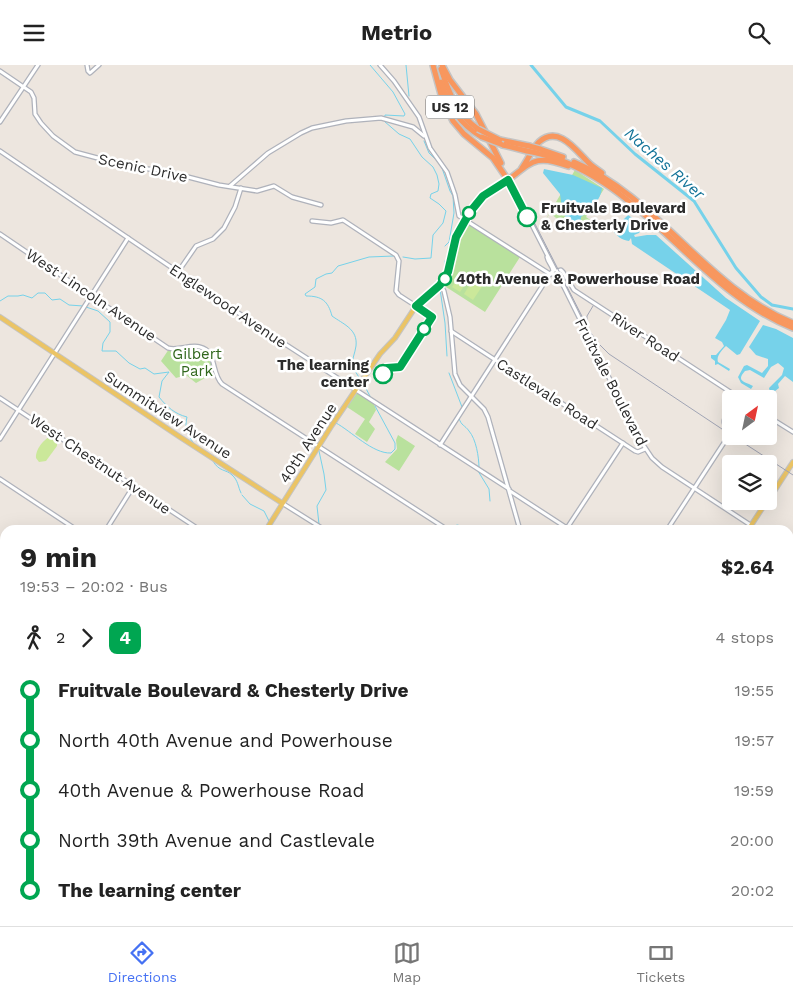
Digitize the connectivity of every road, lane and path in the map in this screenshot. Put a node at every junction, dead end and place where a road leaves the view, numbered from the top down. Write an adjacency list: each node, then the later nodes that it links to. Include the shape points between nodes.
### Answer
1 (38, 65): 8 (street)
2 (87, 65): 3 (street, via 90,73)
3 (99, 65)
4 (380, 65): 10 (street, via 416,113)
5 (434, 65): 11 (highway, US 12, bridge, via 451,108 462,123 482,137); 15 (highway, via 442,98 453,121 493,158)
6 (441, 65): 11 (highway, US 12, bridge, via 453,102 465,118); 15 (highway, via 480,121)
7 (0, 71): 8 (street, Scenic Drive)
8 (24, 87): 9 (street); 16 (street, Scenic Drive, via 33,95 35,112 41,123 70,149 135,169 161,170)
9 (0, 122)
10 (425, 136): 16 (street, via 415,128 381,118 312,128 268,153); 21 (street, via 446,169 458,214)
11 (502, 142): 13 (highway, US 12, bridge)
12 (0, 151): 24 (street, Englewood Avenue)
13 (538, 151): 17 (highway, US 12, via 575,166); 19 (highway, US 12, via 558,155 590,169)
14 (522, 168): 15 (highway); 17 (highway, via 536,160 551,161 584,172); 19 (highway, via 540,142 548,137 558,137 567,141)
15 (508, 180): 21 (main road, 40th Avenue, via 482,194); 26 (street, Fruitvale Boulevard)
16 (230, 186): 18 (street, Scenic Drive)
17 (612, 187): 32 (highway, US 12, via 742,301)
18 (241, 188): 20 (street, Scenic Drive, via 259,191 274,186 294,198); 25 (street, via 224,228 213,239 196,246)
19 (627, 193): 31 (highway, US 12, via 728,284 756,305)
20 (322, 205)
21 (464, 220): 26 (street, River Road); 27 (main road, 40th Avenue, via 456,237 448,272)
22 (312, 221): 29 (street, via 331,223 343,220 396,255 399,261 396,291)
23 (0, 234): 28 (street, West Lincoln Avenue)
24 (128, 238): 25 (street, Englewood Avenue); 28 (street)
25 (178, 272): 36 (street, Englewood Avenue)
26 (554, 272): 35 (street); 37 (street, River Road, via 561,270 574,290); 48 (street, Fruitvale Boulevard)
27 (440, 285): 29 (main road, 40th Avenue); 33 (street)
28 (92, 296): 34 (street); 47 (street, West Lincoln Avenue, via 168,348 195,346 206,349 212,357 215,375 222,384)
29 (416, 306): 36 (main road, 40th Avenue)
30 (0, 317): 34 (main road, Summitview Avenue)
31 (793, 323)
32 (793, 329)
33 (451, 331): 35 (street, Castlevale Road); 38 (street, via 455,374)
34 (55, 354): 40 (street); 55 (main road, Summitview Avenue)
35 (495, 360): 38 (street); 44 (street, Castlevale Road)
36 (356, 390): 45 (street, Englewood Avenue); 47 (main road, 40th Avenue)
37 (727, 390)
38 (471, 397): 45 (street); 54 (street, via 488,417)
39 (0, 398): 40 (street, West Chestnut Avenue)
40 (18, 410): 43 (street); 52 (street, West Chestnut Avenue)
41 (778, 423): 42 (street)
42 (793, 433)
43 (0, 439)
44 (622, 443): 48 (street, Castlevale Road, via 637,452); 65 (street)
45 (440, 445): 54 (street, Englewood Avenue)
46 (723, 445): 53 (street)
47 (319, 446): 55 (main road, 40th Avenue); 62 (street, West Lincoln Avenue)
48 (645, 449): 53 (street, Fruitvale Boulevard, via 660,466)
49 (793, 462): 51 (main road)
50 (0, 479): 57 (street)
51 (777, 486)
52 (133, 487): 58 (street); 59 (street, West Chestnut Avenue)
53 (694, 489): 66 (street); 67 (street, Fruitvale Boulevard)
54 (509, 490): 63 (street); 64 (street, Englewood Avenue)
55 (282, 503): 60 (main road, 40th Avenue); 61 (street, Summitview Avenue)
56 (761, 510): 67 (main road)
57 (69, 525)
58 (109, 525)
59 (192, 525)
60 (269, 525)
61 (317, 525)
62 (440, 525)
63 (519, 525)
64 (562, 525)
65 (571, 525)
66 (670, 525)
67 (751, 525)

